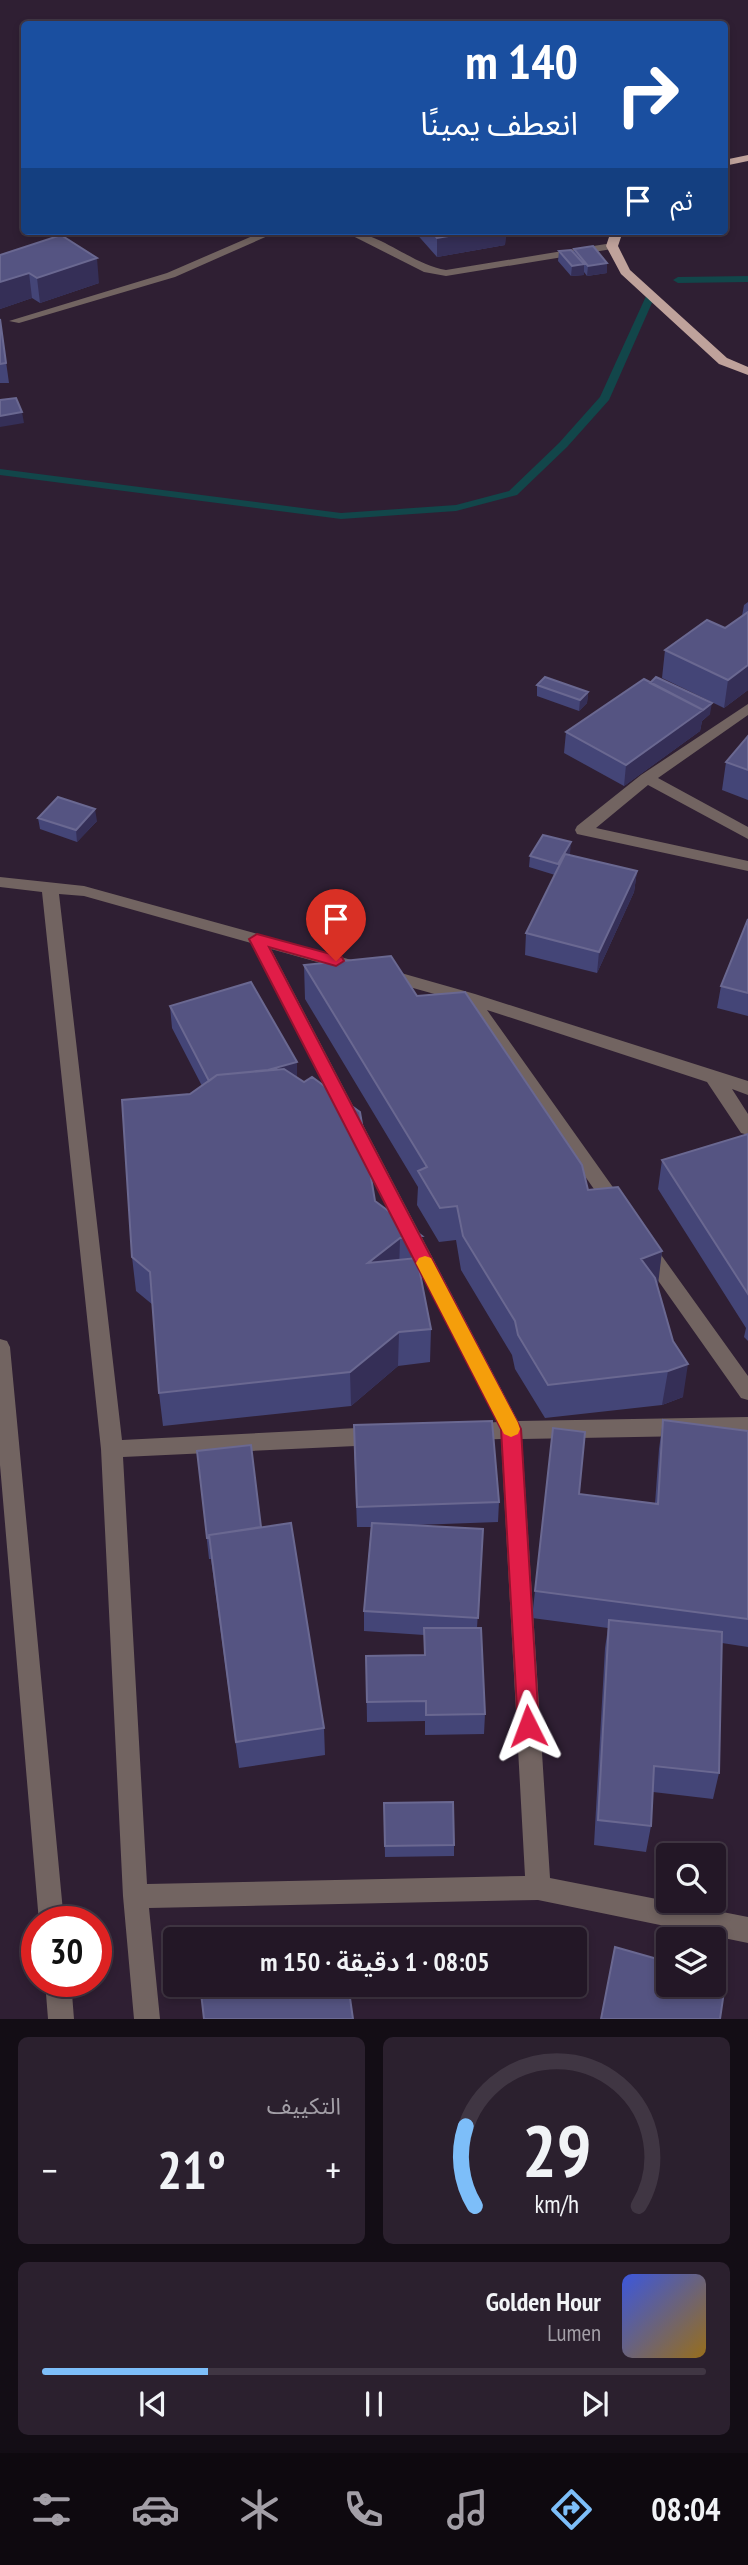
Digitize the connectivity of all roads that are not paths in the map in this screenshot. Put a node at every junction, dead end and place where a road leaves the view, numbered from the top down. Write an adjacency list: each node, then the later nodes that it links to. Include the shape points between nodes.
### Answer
1 (748, 158): 2 (main road)
2 (728, 162)
3 (264, 235): 7 (street, via 172,275)
4 (357, 235): 6 (street, via 428,270 446,273)
5 (616, 235): 6 (main road)
6 (612, 246): 8 (main road, via 625,272 723,361)
7 (15, 321)
8 (748, 371)
9 (748, 708): 10 (street)
10 (647, 778): 11 (street); 12 (street, via 583,830)
11 (748, 834)
12 (748, 866)
13 (0, 882): 14 (street)
14 (25, 885): 15 (street); 16 (street)
15 (50, 888): 17 (street, via 84,891); 28 (street)
16 (0, 889)
17 (257, 939): 18 (street); 25 (street)
18 (469, 998): 19 (street); 23 (street)
19 (715, 1079): 20 (street); 21 (street)
20 (748, 1088)
21 (748, 1128)
22 (0, 1347): 31 (street)
23 (748, 1392)
24 (748, 1426): 25 (street)
25 (511, 1429): 26 (street); 29 (street)
26 (442, 1432)
27 (401, 1434): 28 (street)
28 (112, 1449): 30 (street)
29 (538, 1888): 30 (street); 32 (street)
30 (135, 1896): 35 (street)
31 (51, 1906)
32 (748, 1930)
33 (59, 1997): 34 (street)
34 (61, 2019)
35 (147, 2019)

